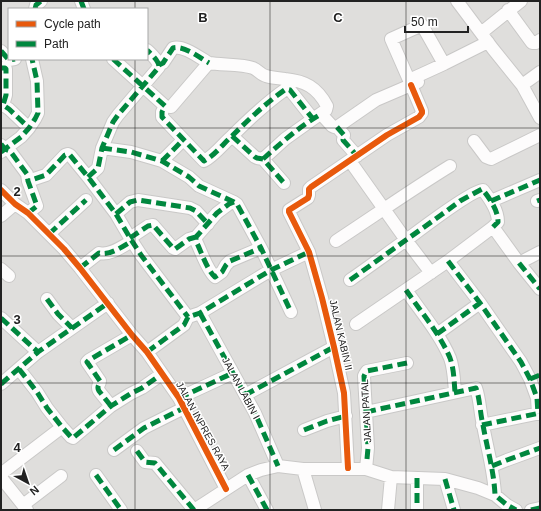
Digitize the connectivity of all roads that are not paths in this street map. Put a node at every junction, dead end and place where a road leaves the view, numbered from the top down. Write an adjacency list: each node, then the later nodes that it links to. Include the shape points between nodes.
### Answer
1 (457, 1): 5 (street)
2 (521, 1): 3 (street)
3 (508, 10): 4 (street, via 532,43); 5 (street)
4 (540, 40)
5 (487, 41): 12 (street); 16 (street, via 449,68); 17 (street)
6 (1, 51): 8 (street)
7 (148, 51): 13 (street)
8 (8, 59)
9 (114, 60): 18 (street)
10 (209, 63): 13 (street, via 177,46); 19 (street, via 172,106); 20 (street, via 246,66 265,76 303,82 312,87 325,102 326,110)
11 (33, 64): 23 (street, via 37,81 38,113)
12 (444, 64): 12 (street, via 409,80 391,39 422,25)
13 (159, 65): 18 (street)
14 (1, 68): 23 (street, via 6,69 6,96 3,105)
15 (540, 72): 17 (street)
16 (411, 85): 22 (street, via 376,100); 30 (street, via 421,108 422,113 419,117)
17 (522, 85): 21 (street)
18 (142, 87): 19 (street); 28 (street, via 113,122)
19 (165, 106): 26 (street, via 162,117)
20 (317, 116): 22 (street); 25 (street, via 286,89); 31 (street)
21 (540, 118)
22 (337, 127): 30 (street, via 344,135 343,140)
23 (29, 128): 29 (street, via 21,137)
24 (540, 135): 27 (street, via 491,159 486,157)
25 (232, 136): 26 (street, via 204,161); 31 (street, via 255,157)
26 (183, 140): 32 (street)
27 (474, 141)
28 (102, 148): 32 (street, via 131,152); 34 (street, via 98,168)
29 (2, 149): 36 (street, via 10,151 27,174)
30 (354, 158): 43 (street); 55 (street, JALAN KABIN II, via 311,187 308,198 289,210)
31 (263, 159): 37 (street)
32 (162, 161): 41 (street, via 199,186)
33 (450, 166): 43 (street)
34 (88, 177): 36 (street, via 68,154 46,175); 45 (street)
35 (540, 180): 40 (street)
36 (28, 181): 44 (street, via 37,206)
37 (284, 183)
38 (1, 190): 42 (street, JALAN INPRES RAYA)
39 (86, 200): 49 (street)
40 (491, 201): 48 (street, via 498,216 498,222); 52 (street, via 484,190 479,190)
41 (234, 202): 47 (street, via 217,213); 54 (street)
42 (15, 204): 44 (street, JALAN INPRES RAYA); 46 (street)
43 (385, 209): 52 (street); 53 (street)
44 (28, 213): 49 (street, JALAN INPRES RAYA)
45 (116, 214): 47 (street, via 130,202 138,200 190,208); 51 (street)
46 (1, 216)
47 (208, 224): 50 (street)
48 (493, 227): 57 (street); 58 (street)
49 (49, 234): 59 (street, JALAN INPRES RAYA)
50 (196, 237): 51 (street, via 175,249 153,225); 54 (street, via 213,277 222,272 230,261)
51 (131, 239): 59 (street, via 111,252 100,253); 71 (street)
52 (406, 240): 61 (street); 62 (street)
53 (336, 241)
54 (261, 248): 60 (street)
55 (308, 252): 60 (street); 76 (street, JALAN KABIN II)
56 (540, 252): 58 (street)
57 (448, 261): 61 (street); 67 (street)
58 (519, 263): 63 (street)
59 (80, 268): 66 (street, JALAN INPRES RAYA)
60 (271, 270): 68 (street); 69 (street)
61 (431, 273): 64 (street)
62 (350, 280)
63 (540, 289)
64 (406, 290): 72 (street); 74 (street)
65 (47, 299): 73 (street)
66 (108, 303): 73 (street); 75 (street, JALAN INPRES RAYA)
67 (480, 303): 74 (street); 83 (street)
68 (291, 312)
69 (200, 313): 71 (street); 81 (street, JALAN LABIN I)
70 (1, 318): 77 (street)
71 (188, 318): 78 (street, via 184,325)
72 (356, 324)
73 (72, 328): 77 (street)
74 (437, 334): 85 (street, via 454,371)
75 (132, 335): 78 (street, JALAN INPRES RAYA); 88 (street, via 87,362 100,381 98,388)
76 (334, 347): 86 (street); 91 (street, JALAN KABIN II)
77 (38, 352): 80 (street)
78 (147, 352): 82 (street, JALAN INPRES RAYA)
79 (407, 363): 89 (street, JALAN PATAL, via 365,374)
80 (19, 369): 84 (street); 88 (street, via 71,438)
81 (233, 373): 86 (street, JALAN LABIN I); 87 (street)
82 (162, 374): 87 (street, JALAN INPRES RAYA); 88 (street)
83 (535, 377): 90 (street)
84 (1, 384)
85 (455, 392): 89 (street); 92 (street, via 476,388)
86 (245, 395): 98 (street, JALAN LABIN I)
87 (181, 403): 96 (street); 109 (street, JALAN INPRES RAYA)
88 (111, 406)
89 (366, 412): 102 (street, JALAN PATAL)
90 (539, 413): 92 (street)
91 (346, 416): 93 (street); 100 (street, JALAN KABIN II)
92 (482, 425): 99 (street)
93 (304, 430)
94 (57, 431): 111 (street, via 2,473 3,480)
95 (540, 448): 99 (street)
96 (114, 450)
97 (137, 451): 116 (street, via 145,462 155,463)
98 (278, 466): 101 (street); 104 (street)
99 (492, 466): 110 (street)
100 (348, 468): 101 (street); 102 (street)
101 (303, 469): 118 (street)
102 (366, 469): 106 (street)
103 (96, 475): 115 (street)
104 (248, 475): 109 (street); 117 (street)
105 (61, 476): 111 (street)
106 (391, 476): 107 (street); 119 (street)
107 (417, 478): 108 (street); 112 (street)
108 (445, 479): 110 (street); 120 (street)
109 (226, 489): 116 (street)
110 (495, 495): 114 (street)
111 (25, 508)
112 (417, 508)
113 (540, 508): 121 (street)
114 (512, 509)
115 (121, 510)
116 (194, 510)
117 (267, 510)
118 (315, 510)
119 (388, 510)
120 (454, 510)
121 (531, 510)

